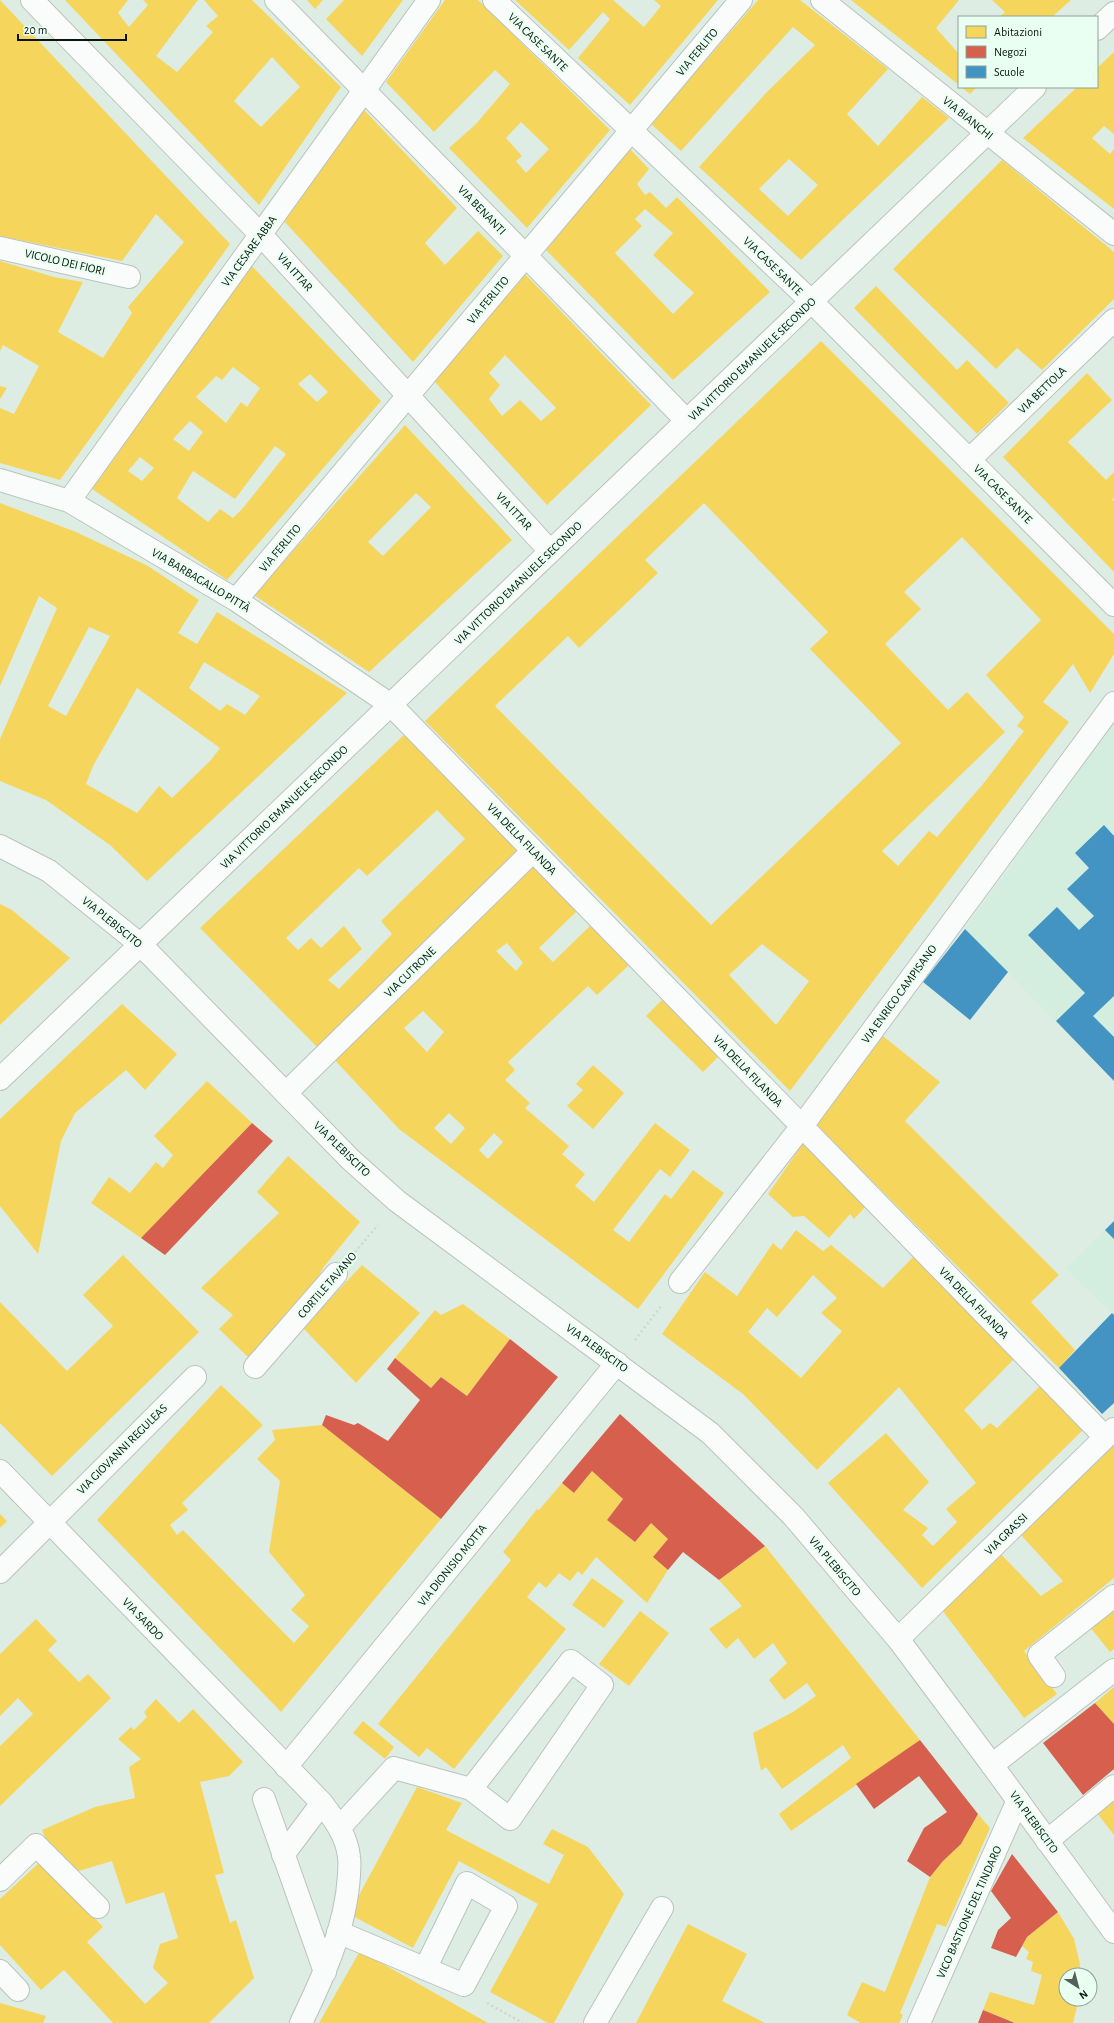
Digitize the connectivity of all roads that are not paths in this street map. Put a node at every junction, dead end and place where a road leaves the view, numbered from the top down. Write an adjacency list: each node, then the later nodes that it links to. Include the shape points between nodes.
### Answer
1 (32, 0): 14 (street, VIA ITTAR)
2 (276, 0): 10 (street, VIA BENANTI)
3 (429, 0): 10 (street, VIA CESARE ABBA)
4 (494, 0): 11 (street, VIA CASE SANTE)
5 (741, 0): 11 (street, VIA FERLITO)
6 (822, 0): 12 (street, VIA BIANCHI)
7 (1114, 13): 8 (street)
8 (1098, 28)
9 (1034, 88): 12 (street, VIA VITTORIO EMANUELE SECONDO)
10 (364, 90): 14 (street, VIA CESARE ABBA); 16 (street, VIA BENANTI)
11 (631, 131): 16 (street, VIA FERLITO); 18 (street, VIA CASE SANTE)
12 (986, 133): 13 (street, VIA BIANCHI); 18 (street, VIA VITTORIO EMANUELE SECONDO)
13 (1114, 234)
14 (261, 235): 20 (street, VIA ITTAR); 24 (street, VIA CESARE ABBA)
15 (0, 248): 17 (street, VICOLO DEI FIORI)
16 (526, 256): 20 (street, VIA FERLITO); 21 (street, VIA BENANTI)
17 (129, 277)
18 (812, 302): 21 (street, VIA VITTORIO EMANUELE SECONDO); 22 (street, VIA CASE SANTE)
19 (1114, 320): 22 (street, VIA BETTOLA)
20 (407, 396): 25 (street, VIA ITTAR); 26 (street, VIA FERLITO)
21 (687, 421): 25 (street, VIA VITTORIO EMANUELE SECONDO)
22 (969, 460): 27 (street, VIA CASE SANTE)
23 (0, 480): 24 (street, VIA BARBAGALLO PITTÀ)
24 (70, 501): 26 (street, VIA BARBAGALLO PITTÀ)
25 (550, 551): 29 (street, VIA VITTORIO EMANUELE SECONDO)
26 (236, 600): 29 (street, VIA BARBAGALLO PITTÀ)
27 (1114, 605)
28 (1114, 703): 35 (street, VIA ENRICO CAMPISANO)
29 (391, 704): 31 (street, VIA DELLA FILANDA); 32 (street, VIA VITTORIO EMANUELE SECONDO)
30 (0, 846): 32 (street, VIA PLEBISCITO, via 49,870)
31 (533, 851): 34 (street, VIA CUTRONE); 35 (street, VIA DELLA FILANDA)
32 (140, 945): 33 (street, VIA VITTORIO EMANUELE SECONDO); 34 (street, VIA PLEBISCITO)
33 (0, 1079)
34 (286, 1093): 38 (street, VIA PLEBISCITO, via 351,1160 397,1201)
35 (802, 1126): 37 (street, VIA ENRICO CAMPISANO); 41 (street, VIA DELLA FILANDA)
36 (336, 1274): 39 (street, CORTILE TAVANO)
37 (680, 1282)
38 (617, 1363): 46 (street, VIA PLEBISCITO, via 710,1433 793,1516); 50 (street, VIA DIONISIO MOTTA)
39 (255, 1367)
40 (195, 1376): 43 (street, VIA GIOVANNI REGULEAS)
41 (1110, 1433): 46 (street, VIA GRASSI)
42 (0, 1471): 43 (street, VIA SARDO)
43 (50, 1522): 44 (street, VIA GIOVANNI REGULEAS); 50 (street, VIA SARDO)
44 (0, 1572)
45 (1114, 1596): 48 (street, via 1039,1655)
46 (898, 1639): 49 (street, VIA PLEBISCITO)
47 (1114, 1670): 49 (street)
48 (1054, 1676)
49 (992, 1765): 54 (street, VIA PLEBISCITO)
50 (286, 1767): 55 (street, VIA SARDO)
51 (1114, 1786): 57 (street)
52 (471, 1789): 52 (street, via 510,1819 602,1685 571,1661); 56 (street, via 394,1768)
53 (264, 1799): 58 (street)
54 (1018, 1800): 57 (street, VIA PLEBISCITO); 70 (street, VICO BASTIONE DEL TINDARO)
55 (322, 1803): 56 (street, VIA SARDO); 58 (street)
56 (340, 1827): 62 (street, via 349,1857 348,1889)
57 (1047, 1841): 63 (street, VIA PLEBISCITO)
58 (283, 1855): 66 (street)
59 (0, 1880): 60 (street, via 36,1844)
60 (98, 1907)
61 (662, 1908): 69 (street)
62 (338, 1932): 64 (street); 66 (street)
63 (1114, 1932)
64 (425, 1969)
65 (0, 1971): 67 (street)
66 (325, 1972): 68 (street)
67 (18, 1990)
68 (301, 2023)
69 (595, 2023)
70 (919, 2023)

